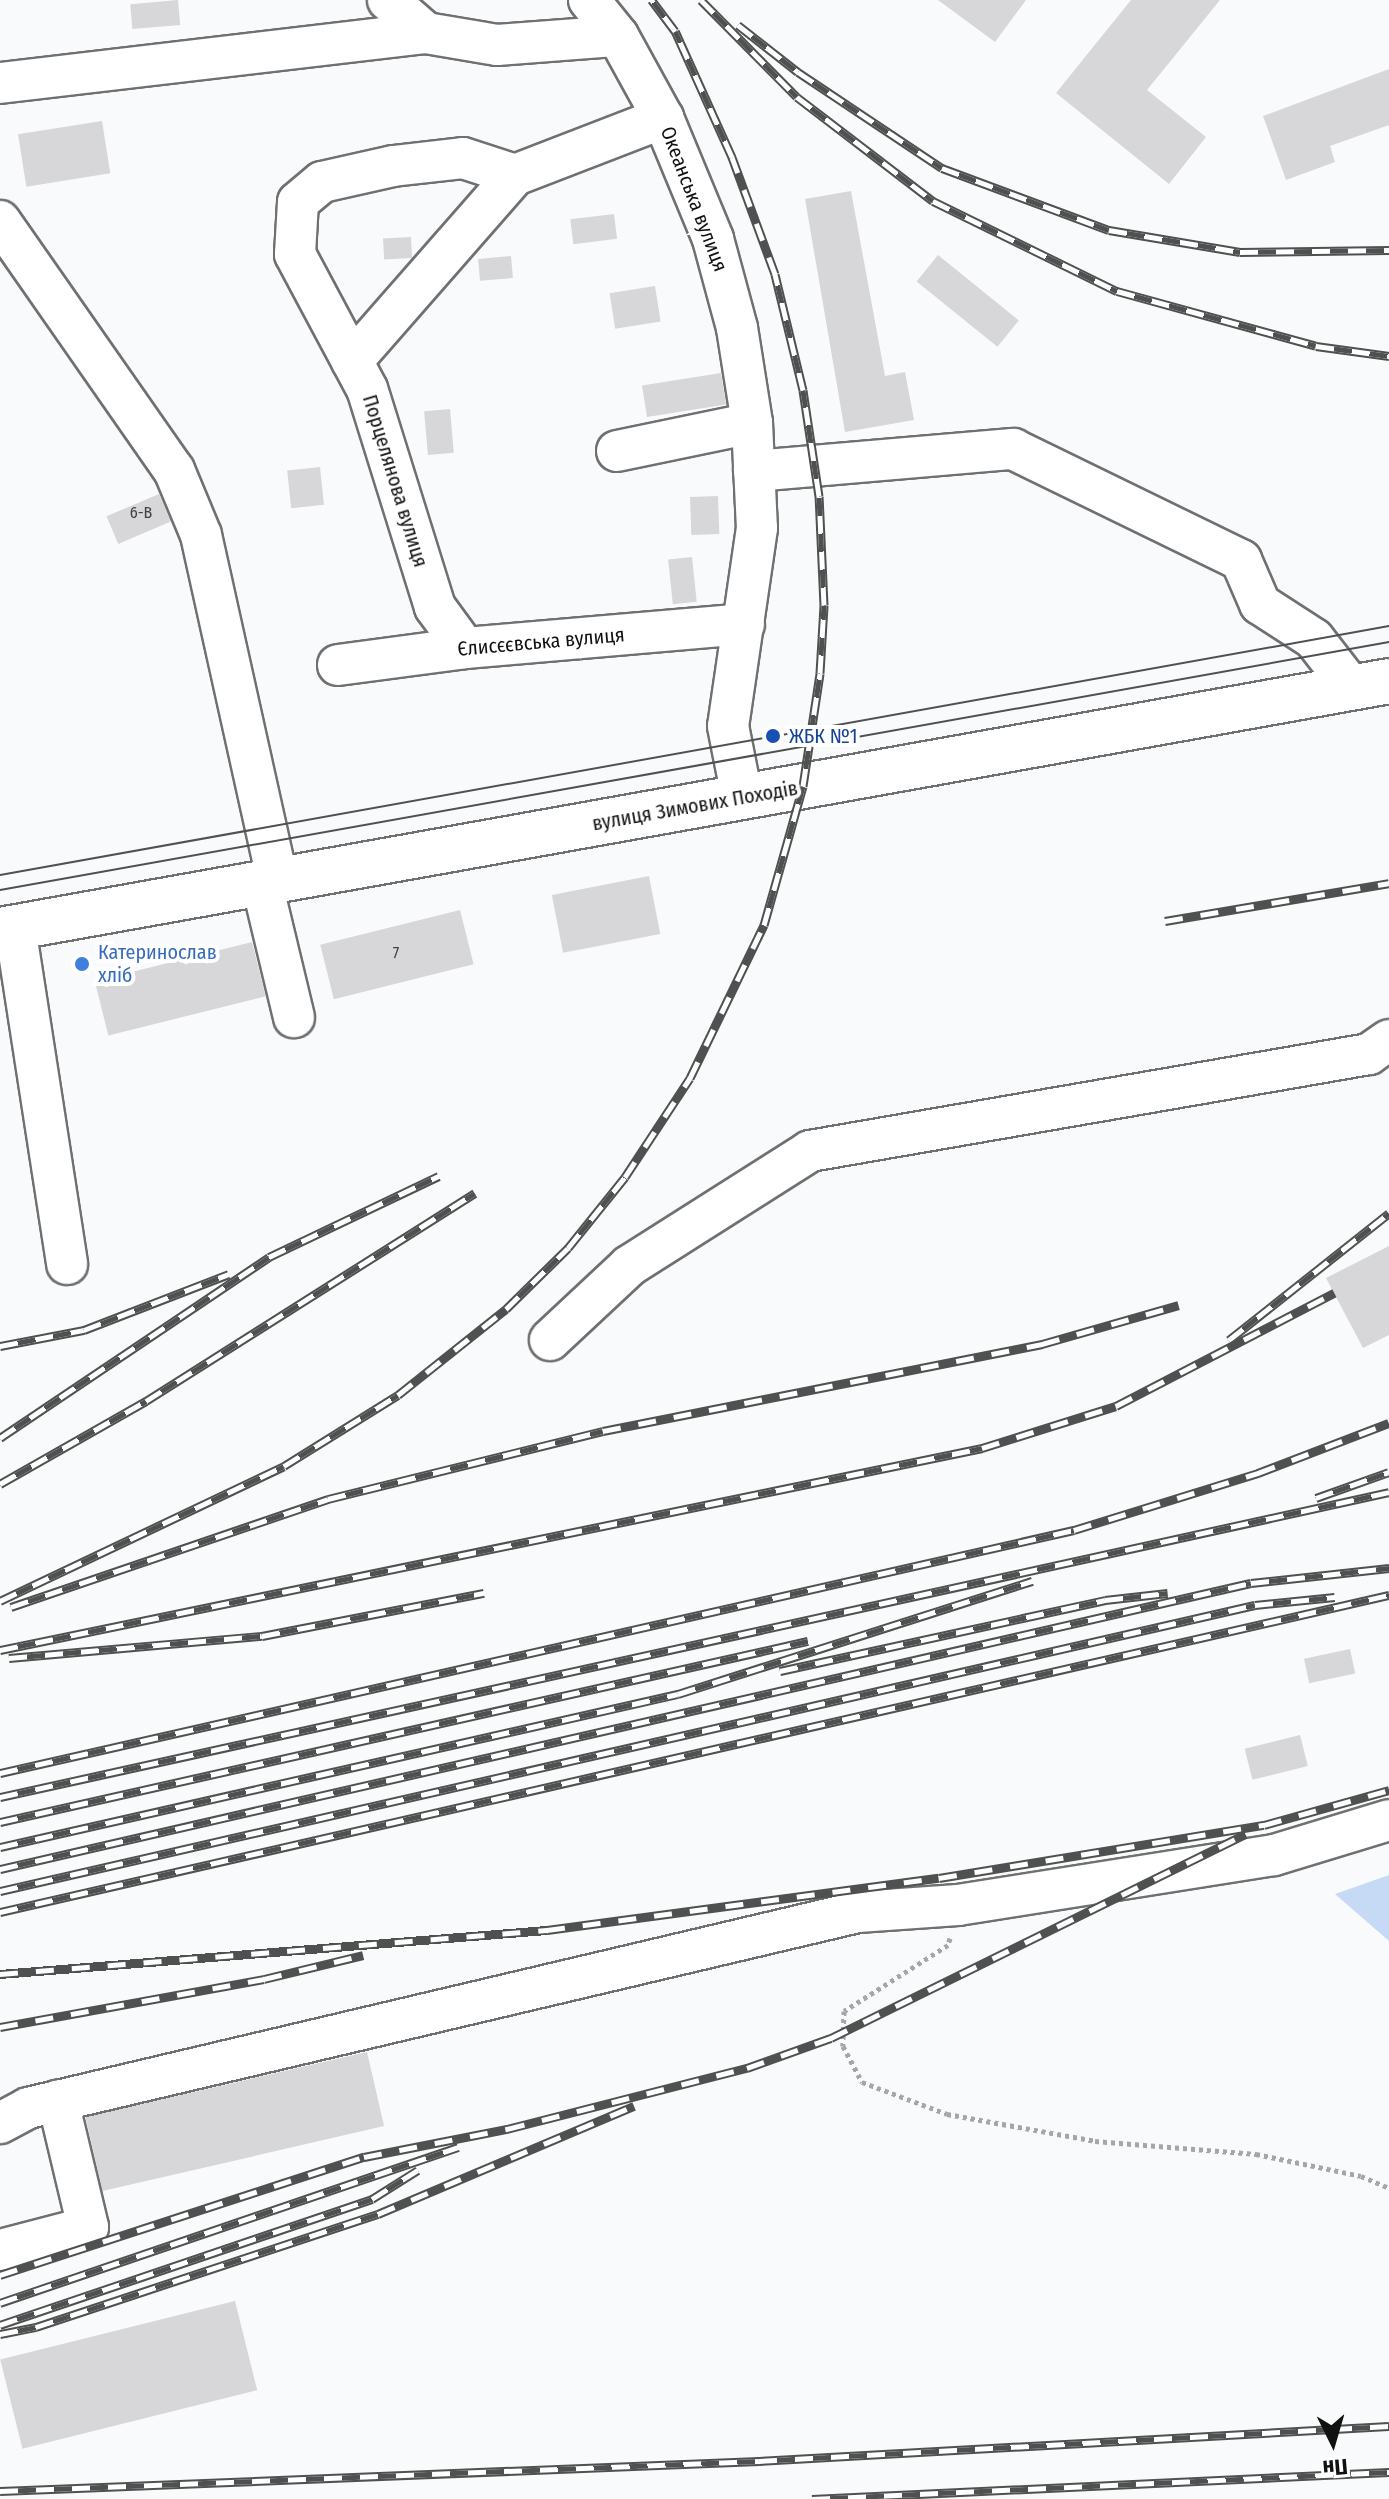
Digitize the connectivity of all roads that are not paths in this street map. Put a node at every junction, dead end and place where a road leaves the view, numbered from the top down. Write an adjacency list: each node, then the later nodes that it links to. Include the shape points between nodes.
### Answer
1 (388, 0): 3 (street)
2 (589, 0): 4 (street, Океанська вулиця)
3 (426, 33): 4 (street, via 497,45); 5 (street)
4 (618, 36): 6 (street, Океанська вулиця)
5 (0, 83)
6 (663, 118): 7 (street); 10 (street, Океанська вулиця, via 713,239 737,328)
7 (515, 175): 9 (street); 9 (street, Порцелянова вулиця, via 463,158 393,166 322,182 298,202 295,254)
8 (0, 221): 18 (street, via 174,470 201,535)
9 (352, 361): 14 (street, Порцелянова вулиця, via 367,389 435,607)
10 (752, 423): 11 (street); 12 (street, Океанська вулиця)
11 (617, 451)
12 (754, 471): 13 (street, Океанська вулиця, via 757,528); 16 (street, via 1013,449 1241,560 1260,604)
13 (744, 624): 14 (street, Єлисєєвська вулиця); 17 (street, Океанська вулиця, via 728,726)
14 (465, 648): 15 (street, Єлисєєвська вулиця)
15 (338, 665)
16 (1370, 685): 17 (main road, вулиця Зимових Походів)
17 (742, 797): 18 (main road, вулиця Зимових Походів)
18 (270, 883): 19 (main road, вулиця Зимових Походів); 20 (street)
19 (8, 928): 22 (street)
20 (294, 1017)
21 (1389, 1040): 23 (street, via 1369,1054 810,1151 629,1266)
22 (67, 1264)
23 (550, 1340)
24 (1389, 1820): 25 (street, via 1274,1855 958,1905 858,1912)
25 (58, 2101): 26 (street, via 28,2108); 27 (street, via 88,2227)
26 (0, 2123)
27 (0, 2250)

